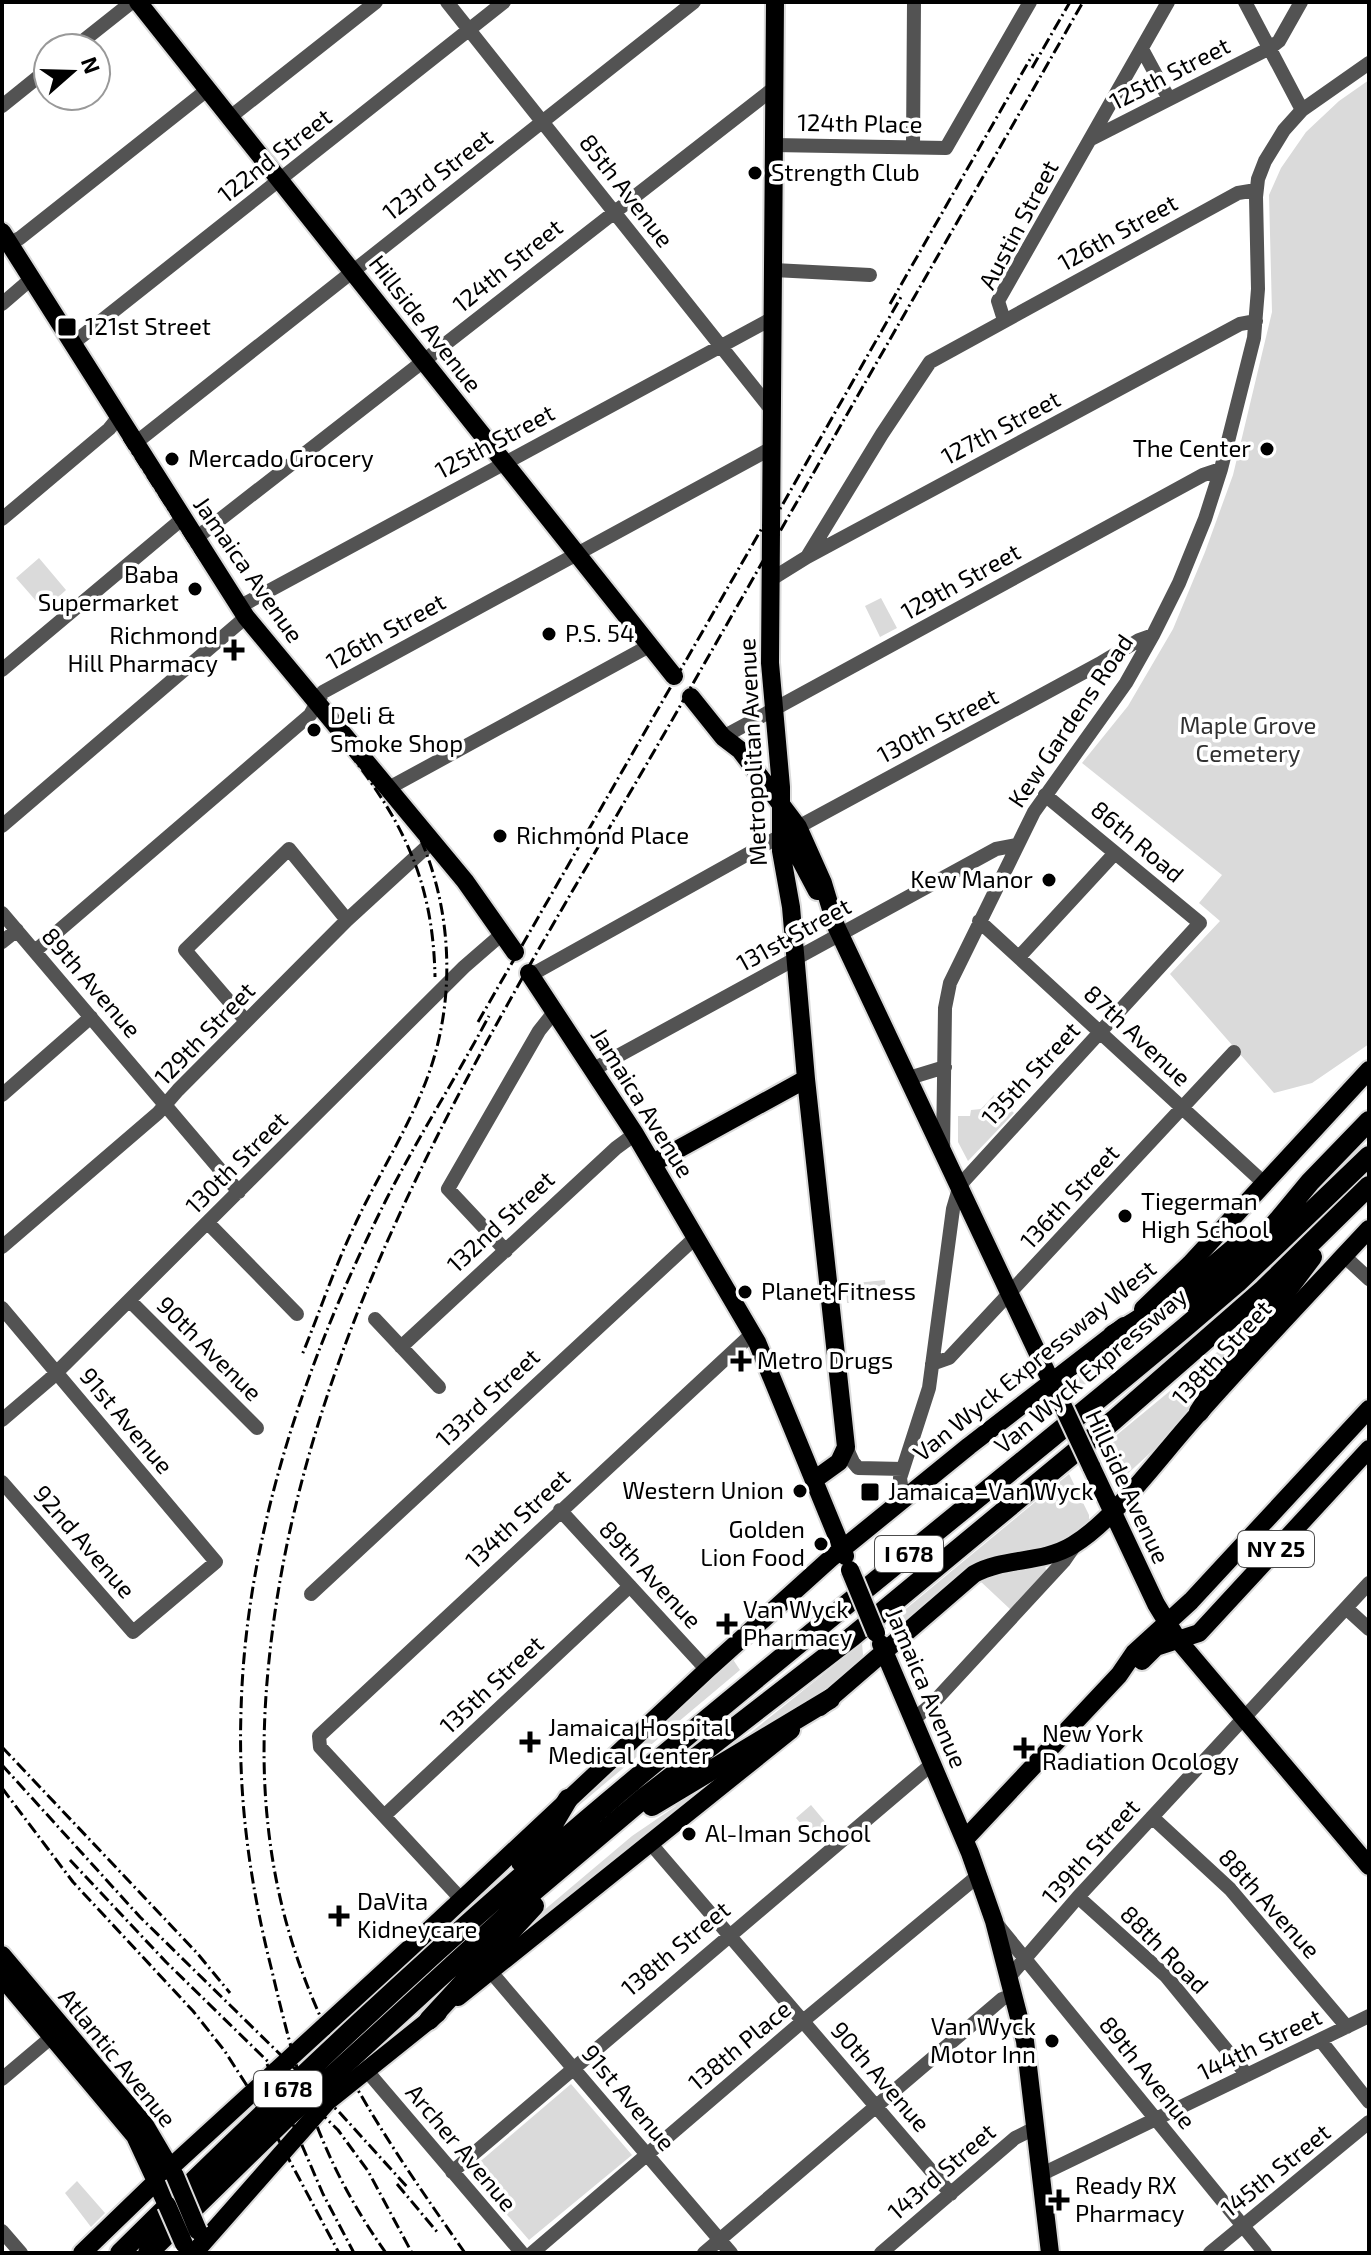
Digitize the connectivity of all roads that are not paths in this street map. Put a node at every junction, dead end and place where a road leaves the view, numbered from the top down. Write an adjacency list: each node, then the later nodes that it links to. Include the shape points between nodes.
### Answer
1 (135, 2): 13 (street); 19 (main road, Hillside Avenue)
2 (376, 2): 23 (street)
3 (447, 2): 12 (street, 85th Avenue)
4 (504, 2): 12 (street, 122nd Street)
5 (694, 2): 24 (street, 123rd Street)
6 (914, 2): 27 (street)
7 (1030, 2): 27 (street, 124th Place, via 946,148)
8 (1168, 2): 15 (street, Austin Street)
9 (1245, 2): 14 (street)
10 (1301, 2): 14 (street)
11 (772, 6): 18 (main road, Metropolitan Avenue)
12 (470, 30): 24 (street, 85th Avenue); 28 (street, 122nd Street)
13 (95, 32)
14 (1270, 48): 20 (street, 125th Street); 22 (street)
15 (1142, 49): 20 (street); 25 (street, Austin Street)
16 (1369, 63): 22 (street, Kew Gardens Road)
17 (32, 82): 21 (street)
18 (774, 88): 26 (main road, Metropolitan Avenue); 30 (street, 124th Street)
19 (207, 90): 23 (main road, Hillside Avenue); 31 (street, via 20,238)
20 (1169, 99): 25 (street, 125th Street)
21 (2, 106)
22 (1302, 110): 29 (street, Kew Gardens Road, via 1271,151)
23 (229, 118): 28 (main road, Hillside Avenue)
24 (542, 121): 30 (street, 85th Avenue); 33 (street, 123rd Street)
25 (1091, 139): 38 (street, Austin Street, via 998,301)
26 (773, 145): 27 (street, 124th Place); 32 (main road, Metropolitan Avenue)
27 (913, 147)
28 (279, 181): 33 (main road, Hillside Avenue); 40 (street, 122nd Street)
29 (1256, 190): 38 (street, 126th Street, via 1238,193); 39 (street, Kew Gardens Road)
30 (613, 211): 41 (street, 85th Avenue); 42 (street, 124th Street)
31 (6, 238): 35 (main road, Jamaica Avenue)
32 (774, 270): 34 (street); 37 (main road, Metropolitan Avenue)
33 (352, 271): 42 (main road, Hillside Avenue); 45 (street, 123rd Street)
34 (870, 275)
35 (31, 279): 36 (street); 40 (main road, Jamaica Avenue)
36 (2, 304)
37 (773, 318): 41 (street, 125th Street); 43 (main road, Metropolitan Avenue)
38 (1004, 320): 53 (street, Austin Street, via 927,365)
39 (1256, 321): 48 (street, Kew Gardens Road); 53 (street, 127th Street, via 1240,324)
40 (72, 344): 44 (main road, Jamaica Avenue)
41 (720, 346): 43 (street, 85th Avenue); 47 (street, 125th Street)
42 (424, 362): 47 (main road, Hillside Avenue); 51 (street, 124th Street)
43 (770, 408): 46 (main road, Metropolitan Avenue)
44 (118, 418): 45 (main road, Jamaica Avenue); 49 (street)
45 (133, 441): 50 (main road, Jamaica Avenue)
46 (770, 449): 52 (street, 126th Street); 54 (main road, Metropolitan Avenue)
47 (504, 463): 52 (main road, Hillside Avenue); 55 (street, 125th Street)
48 (1221, 469): 56 (street, Kew Gardens Road, via 1179,583); 64 (street, 129th Street)
49 (2, 519)
50 (182, 519): 51 (main road, Jamaica Avenue); 59 (street)
51 (195, 539): 55 (main road, Jamaica Avenue)
52 (576, 554): 57 (main road, Hillside Avenue); 63 (street, 126th Street, via 323,692)
53 (807, 557): 54 (street, 127th Street)
54 (770, 580): 64 (main road, Metropolitan Avenue)
55 (243, 612): 63 (main road, Jamaica Avenue); 69 (street, 125th Street)
56 (1153, 635): 58 (street, 130th Street); 60 (street, Kew Gardens Road)
57 (649, 646): 61 (main road, Hillside Avenue); 66 (street)
58 (1099, 664): 60 (street, via 1117,662); 70 (street, 130th Street)
59 (2, 670)
60 (1130, 675): 67 (street, Kew Gardens Road)
61 (674, 676)
62 (691, 697): 65 (main road, Hillside Avenue)
63 (317, 704): 66 (main road, Jamaica Avenue); 85 (street, 126th Street)
64 (772, 710): 65 (street, 129th Street); 68 (main road, Metropolitan Avenue)
65 (723, 737): 68 (main road, Hillside Avenue, via 740,750); 70 (main road, Hillside Avenue, via 731,758)
66 (387, 789): 71 (main road, Jamaica Avenue)
67 (1045, 795): 72 (street, Kew Gardens Road); 73 (street, 86th Road)
68 (781, 803): 70 (main road, Metropolitan Avenue)
69 (2, 826)
70 (787, 829): 74 (main road, Hillside Avenue); 75 (main road, Metropolitan Avenue, via 783,864); 76 (main road, Hillside Avenue, via 823,883); 89 (street, 130th Street)
71 (431, 843): 78 (street, 129th Street); 82 (main road, Jamaica Avenue)
72 (1017, 845): 79 (street, Kew Gardens Road); 83 (street, 131st Street, via 996,849)
73 (1115, 853): 80 (street, 86th Road); 87 (street)
74 (805, 871): 75 (main road, via 792,879); 76 (main road, Hillside Avenue)
75 (791, 907): 88 (main road, Metropolitan Avenue)
76 (830, 910): 83 (main road, Hillside Avenue)
77 (2, 913): 81 (street, 89th Avenue)
78 (347, 920): 92 (street, 129th Street); 92 (street, via 289,849 185,950)
79 (979, 921): 87 (street, 87th Avenue); 95 (street, Kew Gardens Road, via 946,994)
80 (1200, 923): 93 (street, 135th Street)
81 (17, 930): 84 (street); 85 (street, 89th Avenue)
82 (502, 934): 86 (main road, Jamaica Avenue); 112 (street, 130th Street)
83 (841, 935): 88 (street, 131st Street); 98 (main road, Hillside Avenue)
84 (2, 942)
85 (35, 951): 91 (street, 89th Avenue)
86 (515, 952)
87 (1019, 957): 93 (street, 87th Avenue)
88 (795, 959): 96 (street, 131st Street); 99 (main road, Metropolitan Avenue)
89 (530, 974): 90 (main road, Jamaica Avenue)
90 (555, 1011): 96 (main road, Jamaica Avenue); 117 (street, via 448,1189)
91 (91, 1017): 100 (street); 101 (street, 89th Avenue)
92 (246, 1021): 101 (street, 129th Street)
93 (1100, 1032): 102 (street, 87th Avenue); 110 (street, 135th Street)
94 (1234, 1052): 102 (street, 136th Street)
95 (945, 1067): 98 (street); 105 (street, Kew Gardens Road)
96 (594, 1069): 104 (main road, Jamaica Avenue)
97 (1369, 1070): 109 (main road, Van Wyck Expressway West)
98 (909, 1078): 105 (main road, Hillside Avenue)
99 (806, 1079): 107 (main road); 137 (main road, Metropolitan Avenue)
100 (2, 1095)
101 (167, 1105): 112 (street, 89th Avenue); 116 (street, 129th Street)
102 (1182, 1108): 109 (street, 87th Avenue); 120 (street, 136th Street)
103 (1369, 1121): 108 (highway)
104 (635, 1134): 107 (main road, Jamaica Avenue); 117 (street, 132nd Street)
105 (943, 1151): 110 (main road, Hillside Avenue)
106 (1369, 1156): 132 (highway, Van Wyck Expressway / I 678, via 1228,1291)
107 (653, 1163): 115 (main road, Jamaica Avenue)
108 (1310, 1182): 126 (highway, via 1188,1286); 132 (highway, via 1256,1245 1166,1327)
109 (1265, 1184): 126 (main road, Van Wyck Expressway West)
110 (960, 1185): 120 (main road, Hillside Avenue); 128 (street)
111 (1368, 1187): 134 (highway); 166 (highway, Van Wyck Expressway / I 678, via 1264,1289 1114,1420 853,1636)
112 (239, 1192): 113 (street, 130th Street)
113 (208, 1223): 121 (street, 130th Street); 123 (street)
114 (1369, 1229): 118 (main road, 138th Street)
115 (696, 1237): 125 (main road, Jamaica Avenue); 149 (street, 133rd Street)
116 (2, 1247)
117 (506, 1251): 127 (street, 132nd Street)
118 (1344, 1256): 119 (street); 134 (main road, 138th Street)
119 (1369, 1279)
120 (1010, 1294): 128 (street, 136th Street, via 949,1358); 130 (main road, Hillside Avenue)
121 (130, 1301): 129 (street, 130th Street); 136 (street, 90th Avenue)
122 (2, 1308): 129 (street, 91st Avenue)
123 (297, 1314)
124 (375, 1319): 127 (street)
125 (752, 1334): 140 (main road, Jamaica Avenue); 143 (street, 134th Street)
126 (1113, 1335): 130 (main road, Van Wyck Expressway West)
127 (401, 1347): 131 (street)
128 (932, 1364): 139 (street, via 928,1397)
129 (57, 1372): 135 (street, 130th Street); 153 (street, 91st Avenue, via 216,1562)
130 (1050, 1382): 142 (main road, Van Wyck Expressway West); 144 (main road, Hillside Avenue, bridge)
131 (439, 1387)
132 (1101, 1397): 173 (highway, Van Wyck Expressway / I 678, via 671,1749)
133 (1369, 1409): 151 (main road, NY 25)
134 (1199, 1412): 144 (main road, 138th Street)
135 (2, 1420)
136 (257, 1428)
137 (846, 1447): 139 (street, via 858,1468); 140 (main road, via 839,1462)
138 (1369, 1449): 154 (main road, NY 25, via 1199,1633)
139 (903, 1469): 142 (street)
140 (814, 1480): 146 (main road, Jamaica Avenue)
141 (2, 1482): 153 (street, 92nd Avenue)
142 (903, 1499): 146 (main road, Van Wyck Expressway West)
143 (560, 1510): 148 (street, 89th Avenue); 163 (street, 134th Street, via 318,1740)
144 (1112, 1511): 145 (main road); 151 (main road, Hillside Avenue)
145 (1075, 1544): 155 (main road, via 974,1574); 160 (street, via 925,1713)
146 (842, 1549): 155 (main road, Jamaica Avenue, bridge); 156 (main road, Van Wyck Expressway West)
147 (1369, 1583): 150 (street, 139th Street)
148 (630, 1586): 156 (street, 89th Avenue); 163 (street, 135th Street)
149 (311, 1594)
150 (1346, 1608): 152 (street); 159 (street, 139th Street)
151 (1166, 1623): 154 (main road, Hillside Avenue); 157 (main road)
152 (1369, 1629)
153 (133, 1632)
154 (1178, 1640): 157 (main road, via 1156,1647); 159 (main road, Hillside Avenue)
155 (885, 1653): 158 (main road); 160 (main road, Jamaica Avenue)
156 (707, 1670): 162 (main road, Van Wyck Expressway West)
157 (1119, 1675): 165 (main road)
158 (830, 1699): 166 (highway); 167 (main road)
159 (1243, 1719): 164 (street, 139th Street); 168 (main road, Hillside Avenue)
160 (913, 1720): 161 (main road, Jamaica Avenue)
161 (932, 1764): 165 (main road, Jamaica Avenue); 175 (street, 138th Street)
162 (568, 1799): 172 (main road, Van Wyck Expressway West); 173 (highway)
163 (384, 1816): 172 (street)
164 (1152, 1817): 171 (street, 139th Street); 184 (street, 88th Avenue, via 1230,1889)
165 (965, 1839): 170 (main road, Jamaica Avenue)
166 (590, 1843): 169 (highway, Van Wyck Expressway / I 678)
167 (651, 1844): 175 (street, 90th Avenue); 178 (main road)
168 (1369, 1866)
169 (563, 1867): 182 (highway, via 532,1909); 208 (highway, Van Wyck Expressway / I 678, via 286,2118)
170 (979, 1875): 174 (main road, Jamaica Avenue); 183 (street, 138th Place)
171 (1078, 1897): 177 (street, 139th Street); 189 (street, 88th Road, via 1166,1976)
172 (461, 1899): 199 (main road)
173 (474, 1918): 207 (highway, Van Wyck Expressway / I 678)
174 (994, 1921): 177 (street, 89th Avenue); 180 (main road, Jamaica Avenue)
175 (729, 1935): 183 (street, 90th Avenue); 187 (street, 138th Street)
176 (2, 1955): 185 (main road, Atlantic Avenue)
177 (1026, 1958): 180 (street, 139th Street); 193 (street, 89th Avenue)
178 (491, 1972): 182 (main road); 187 (street, 91st Avenue)
179 (2, 1977): 185 (main road, Atlantic Avenue)
180 (1012, 1986): 192 (street, 139th Street); 195 (main road, Jamaica Avenue, via 1025,2041)
181 (1369, 2016): 184 (street, 144th Street)
182 (429, 2020): 188 (main road)
183 (803, 2021): 192 (street, 90th Avenue); 196 (street, 138th Place)
184 (1347, 2027): 186 (street, 144th Street)
185 (57, 2032): 190 (street); 199 (main road, Atlantic Avenue, via 145,2125)
186 (1321, 2041): 189 (street, 144th Street); 191 (street)
187 (574, 2068): 196 (street, 91st Avenue); 197 (street, 138th Street)
188 (367, 2071): 197 (street, Archer Avenue); 204 (main road, via 327,2102)
189 (1247, 2075): 193 (street, 144th Street)
190 (2, 2079)
191 (1369, 2102)
192 (876, 2107): 200 (street, 90th Avenue); 203 (street, 139th Street)
193 (1155, 2120): 198 (street, 144th Street); 201 (street, 89th Avenue)
194 (1369, 2122): 201 (street, 145th Street)
195 (1035, 2128): 198 (main road, Jamaica Avenue); 200 (street, 143rd Street, via 1015,2138)
196 (647, 2154): 203 (street, 91st Avenue); 210 (street, 138th Place)
197 (452, 2172): 209 (street, Archer Avenue)
198 (1040, 2175): 214 (main road, Jamaica Avenue)
199 (166, 2179): 204 (main road, Atlantic Avenue, bridge); 206 (main road)
200 (951, 2194): 213 (street, 143rd Street)
201 (1243, 2226): 215 (street, 145th Street); 216 (street, 89th Avenue)
202 (2, 2231): 205 (street)
203 (720, 2240): 211 (street, 139th Street); 212 (street, 91st Avenue)
204 (196, 2246)
205 (21, 2253)
206 (82, 2253)
207 (120, 2253)
208 (148, 2253)
209 (522, 2253)
210 (532, 2253)
211 (704, 2253)
212 (731, 2253)
213 (881, 2253)
214 (1050, 2253)
215 (1210, 2253)
216 (1265, 2253)

